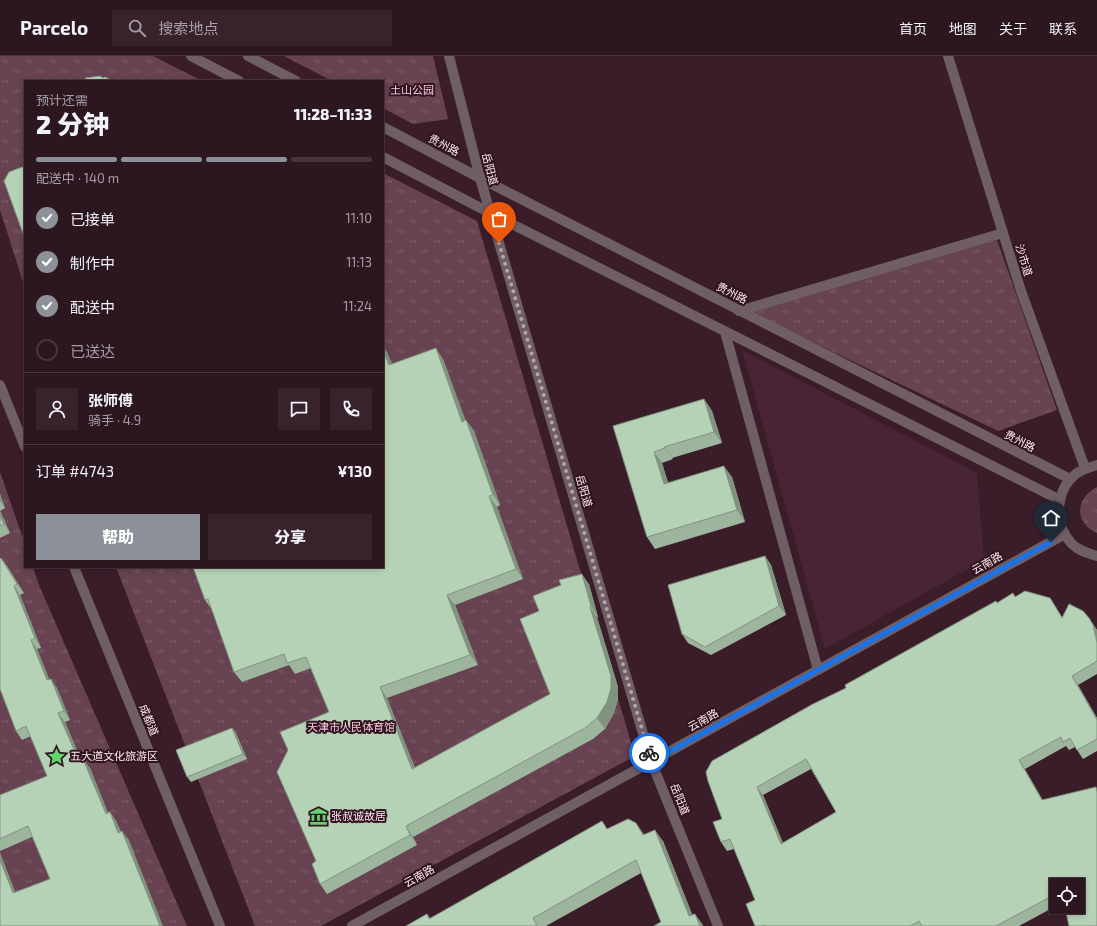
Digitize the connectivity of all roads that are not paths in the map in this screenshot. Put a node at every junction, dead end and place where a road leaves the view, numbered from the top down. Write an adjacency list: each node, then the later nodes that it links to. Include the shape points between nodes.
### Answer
1 (191, 56): 5 (street)
2 (248, 56): 6 (street)
3 (449, 56): 9 (street, 岳阳道)
4 (948, 56): 11 (street, 沙市道)
5 (236, 80)
6 (294, 80)
7 (384, 128): 9 (street, 贵州路)
8 (384, 158): 10 (street)
9 (480, 178): 10 (street, 岳阳道); 12 (street, 贵州路)
10 (490, 213): 13 (street); 24 (street, 岳阳道)
11 (1003, 233): 12 (street); 17 (street, 沙市道, via 1021,291)
12 (740, 311): 18 (street, 贵州路)
13 (725, 332): 19 (street); 23 (street)
14 (0, 386): 15 (street)
15 (24, 445)
16 (1097, 465): 17 (street)
17 (1085, 468): 18 (street)
18 (1070, 480): 19 (street)
19 (1060, 500): 20 (street, via 1058,512)
20 (1065, 534): 21 (street, via 1073,545); 23 (street, 云南路)
21 (1097, 556)
22 (74, 568): 25 (street, 成都道)
23 (818, 670): 24 (street, 云南路)
24 (651, 762): 26 (street, 云南路); 27 (street, 岳阳道)
25 (220, 926)
26 (352, 926)
27 (718, 926)

